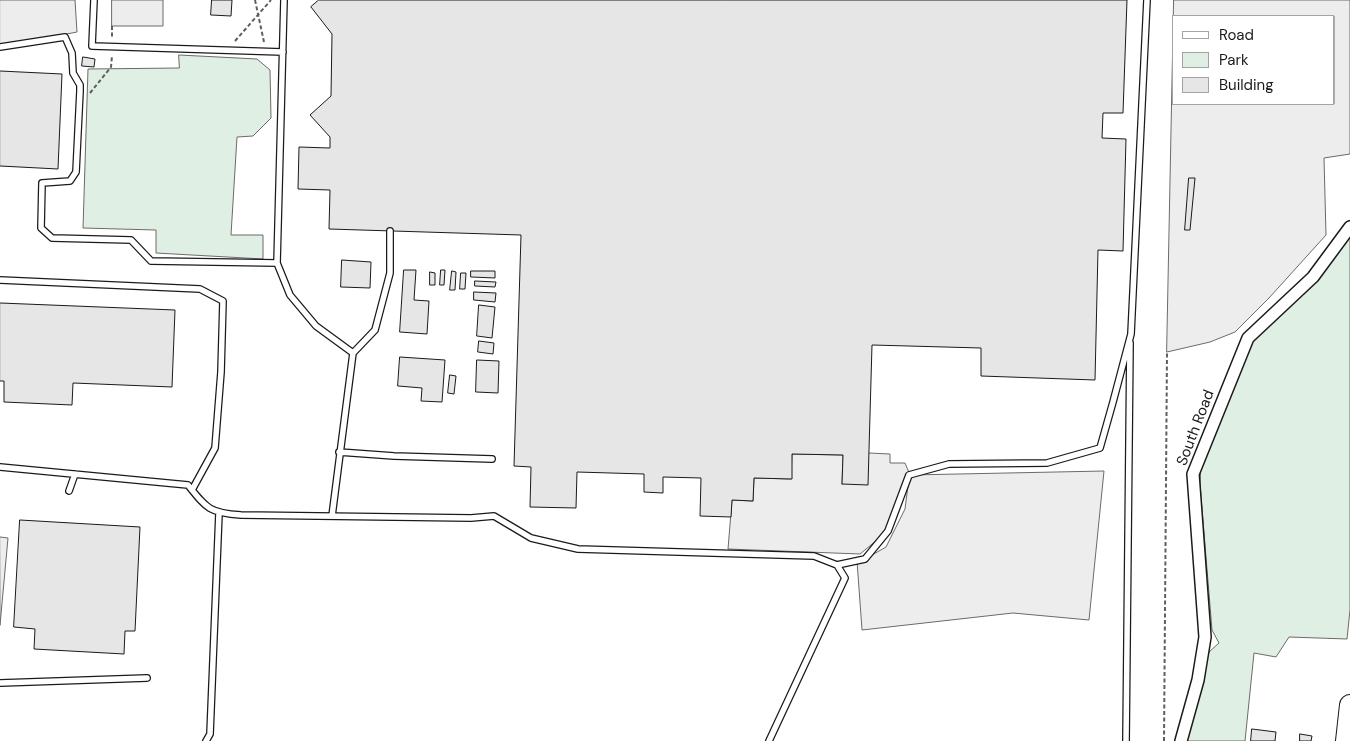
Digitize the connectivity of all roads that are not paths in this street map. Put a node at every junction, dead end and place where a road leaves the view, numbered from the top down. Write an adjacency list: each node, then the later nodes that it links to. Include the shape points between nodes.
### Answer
1 (94, 0): 5 (lane, via 92,46)
2 (284, 0): 5 (lane)
3 (1147, 0): 10 (lane)
4 (0, 46): 8 (lane, via 65,37 80,85 76,172 70,181 42,183 41,228 52,238 131,240 151,261)
5 (283, 52): 8 (lane)
6 (1350, 227): 27 (street, South Road, via 1313,277 1248,338 1193,474 1205,637 1198,680)
7 (390, 231): 11 (lane, via 390,272 375,330)
8 (277, 263): 11 (lane, via 290,295 316,326)
9 (0, 280): 16 (lane, via 200,289 223,301 215,448)
10 (1130, 334): 20 (lane, via 1100,448 1047,463 950,464 909,475 888,531 865,559); 26 (lane)
11 (353, 353): 12 (lane)
12 (339, 452): 13 (lane); 19 (lane)
13 (492, 459)
14 (0, 467): 15 (lane)
15 (75, 474): 16 (lane, via 188,485); 17 (lane)
16 (192, 490): 18 (lane, via 204,506)
17 (69, 491)
18 (219, 514): 19 (lane); 24 (lane, via 210,734)
19 (332, 516): 20 (lane, via 494,516 531,538 578,549 814,556)
20 (837, 565): 25 (lane, via 845,578)
21 (147, 678): 22 (lane)
22 (0, 683)
23 (1350, 705): 28 (highway)
24 (206, 741)
25 (769, 741)
26 (1126, 741)
27 (1181, 741)
28 (1346, 741)

